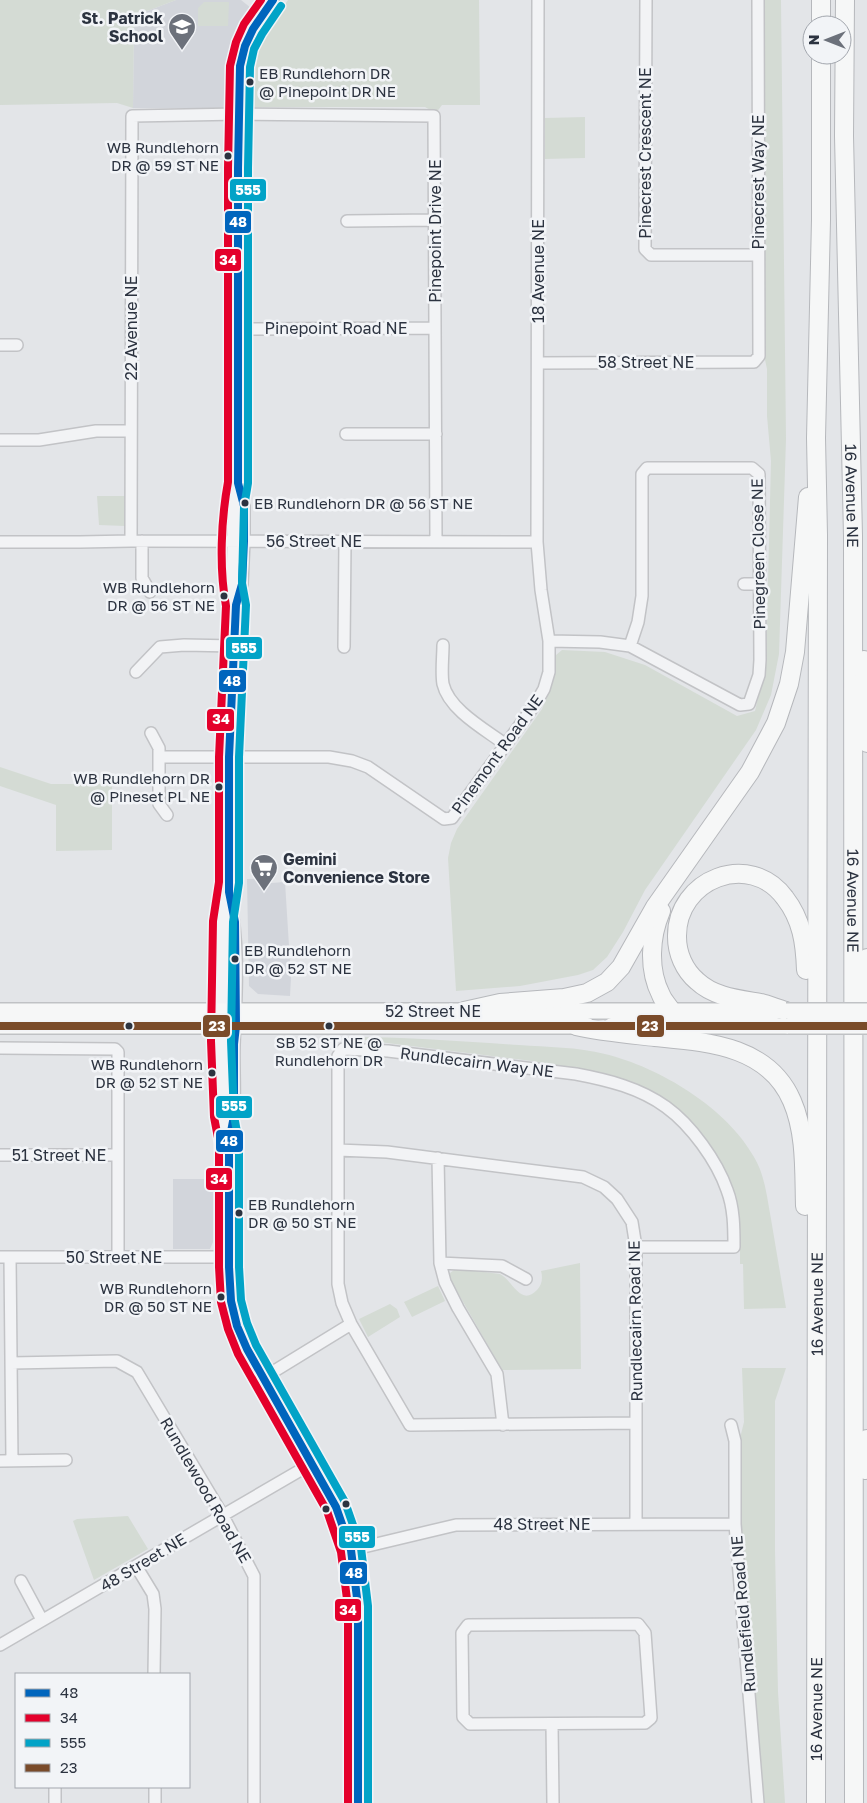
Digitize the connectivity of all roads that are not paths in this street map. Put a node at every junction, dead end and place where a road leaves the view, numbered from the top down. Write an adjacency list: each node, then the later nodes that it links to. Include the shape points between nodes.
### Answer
1 (273, 0): 9 (street, via 245,46 240,66)
2 (538, 0): 18 (street, 18 Avenue NE)
3 (646, 0): 12 (street, Pinecrest Crescent NE, via 644,249 650,255)
4 (758, 0): 12 (street, Pinecrest Way NE)
5 (821, 0): 7 (highway)
6 (844, 0): 24 (highway, 16 Avenue NE)
7 (821, 15)
8 (821, 65): 22 (highway, 16 Avenue NE)
9 (239, 114): 10 (street, Pinepoint Drive NE, via 434,116); 14 (street); 19 (street, 22 Avenue NE, via 132,116)
10 (435, 220): 11 (street); 13 (street, Pinepoint Drive NE)
11 (347, 221)
12 (758, 254): 17 (street, Pinecrest Way NE, via 759,356)
13 (435, 328): 14 (street, Pinepoint Road NE); 21 (street, Pinepoint Drive NE)
14 (237, 329): 26 (street, via 238,482 234,506)
15 (0, 345): 16 (street)
16 (17, 345)
17 (754, 362): 18 (street, 58 Street NE)
18 (539, 363): 30 (street, 18 Avenue NE)
19 (131, 431): 23 (street, via 96,431 39,440); 25 (street, 22 Avenue NE)
20 (346, 434): 21 (street)
21 (436, 434): 27 (street, Pinepoint Drive NE)
22 (816, 438): 46 (highway, via 811,458 798,634 785,696 773,730 750,772); 63 (highway, 16 Avenue NE)
23 (0, 440)
24 (852, 468): 41 (highway, via 860,508); 87 (highway, 16 Avenue NE)
25 (137, 541): 26 (street, 56 Street NE); 28 (street, 56 Street NE); 33 (street, 22 Avenue NE, via 142,578)
26 (238, 541): 29 (street, 56 Street NE); 36 (street, via 232,584 236,605)
27 (436, 541): 29 (street, 56 Street NE); 30 (street, 56 Street NE)
28 (0, 542)
29 (345, 542): 38 (street)
30 (537, 542): 34 (street, Pinemont Road NE)
31 (744, 584): 32 (street)
32 (759, 584): 37 (street, Pinegreen Close NE, via 759,675 749,704 740,705); 37 (street, Pinegreen Close NE, via 757,471 752,468 646,468 642,474 642,596)
33 (150, 592)
34 (549, 641): 37 (street, Pinegreen Close NE); 42 (street, Pinemont Road NE, via 549,672 544,689)
35 (443, 645): 42 (street, via 443,683 449,699)
36 (234, 646): 39 (street, via 160,647); 44 (street)
37 (630, 646)
38 (344, 647)
39 (136, 672)
40 (151, 733): 43 (street, via 159,748)
41 (867, 743)
42 (506, 745): 44 (street, Pinemont Road NE, via 452,818 444,819 368,768 352,761 330,757)
43 (159, 757): 44 (street, Pinemont Road NE); 45 (street, via 159,804)
44 (229, 758): 52 (street, via 229,892 235,922)
45 (166, 815)
46 (672, 885): 49 (highway, via 621,967 598,988 575,996 500,1003); 50 (highway, via 656,925 652,961 658,990)
47 (867, 958): 51 (highway)
48 (0, 1011): 52 (main road, 52 Street NE)
49 (464, 1011): 50 (main road, 52 Street NE); 52 (main road, 52 Street NE)
50 (672, 1011): 53 (main road, 52 Street NE); 54 (highway, via 673,1015)
51 (867, 1012): 53 (main road, 52 Street NE, bridge)
52 (229, 1019): 55 (main road, 52 Street NE); 56 (main road, 52 Street NE); 67 (street, via 224,1117 229,1142)
53 (787, 1019): 54 (main road, 52 Street NE); 57 (main road, 52 Street NE, bridge); 63 (highway, via 762,1003 714,992 697,981 683,964 677,932 682,912 699,887 726,875 757,877 784,896 800,924 805,948)
54 (693, 1025): 56 (main road, 52 Street NE)
55 (0, 1026)
56 (576, 1026): 80 (highway, via 729,1047 762,1064 792,1100 800,1128 804,1171 810,1471)
57 (867, 1026)
58 (0, 1048): 61 (street, via 115,1049 118,1052)
59 (338, 1150): 62 (street, Rundlecairn Road NE); 64 (street, Rundlecairn Way NE, via 338,1056 343,1049 388,1051 604,1079 639,1092 666,1107 692,1131 711,1158 727,1190 734,1222 734,1246); 70 (street, Rundlecairn Way NE, via 338,1284)
60 (0, 1155): 61 (street, 51 Street NE)
61 (118, 1155): 65 (street)
62 (438, 1158): 64 (street, Rundlecairn Road NE, via 590,1180 617,1199 632,1222); 68 (street)
63 (816, 1193): 80 (highway, 16 Avenue NE)
64 (636, 1247): 73 (street, Rundlecairn Road NE)
65 (118, 1256): 66 (street, 50 Street NE); 67 (street, 50 Street NE)
66 (5, 1257): 71 (street)
67 (229, 1257): 72 (street, via 231,1301 237,1326)
68 (440, 1263): 69 (street, via 502,1266); 74 (street, via 458,1308 498,1374)
69 (526, 1280)
70 (351, 1324): 72 (street); 74 (street, Rundlecairn Way NE, via 410,1425)
71 (11, 1363): 77 (street); 81 (street, Rundlewood Road NE, via 117,1361 137,1372)
72 (263, 1378): 79 (street)
73 (636, 1423): 74 (street, Rundlecairn Way NE); 82 (street, Rundlecairn Road NE)
74 (503, 1424)
75 (731, 1425): 83 (street, Rundlefield Road NE, via 735,1441)
76 (867, 1440): 87 (highway, via 860,1566)
77 (6, 1460): 78 (street)
78 (66, 1460)
79 (311, 1464): 81 (street, 48 Street NE); 84 (street, via 336,1507)
80 (816, 1501): 100 (highway, 16 Avenue NE)
81 (222, 1514): 85 (street, 48 Street NE); 96 (street, Rundlewood Road NE, via 254,1576)
82 (636, 1524): 83 (street, 48 Street NE); 84 (street, 48 Street NE, via 456,1525)
83 (736, 1524): 99 (street, Rundlefield Road NE)
84 (351, 1550): 97 (street, via 358,1606)
85 (136, 1566): 88 (street, 48 Street NE); 90 (street, via 153,1594)
86 (21, 1581): 88 (street)
87 (854, 1600): 101 (highway, 16 Avenue NE)
88 (42, 1620): 89 (street, 48 Street NE)
89 (0, 1645)
90 (152, 1673)
91 (552, 1724): 91 (street, via 644,1723 651,1718 644,1633 638,1624 468,1625 462,1633 463,1717 470,1724); 98 (street)
92 (54, 1788): 94 (street)
93 (154, 1788): 95 (street)
94 (55, 1803)
95 (155, 1803)
96 (254, 1803)
97 (358, 1803)
98 (553, 1803)
99 (758, 1803)
100 (816, 1803)
101 (854, 1803)

